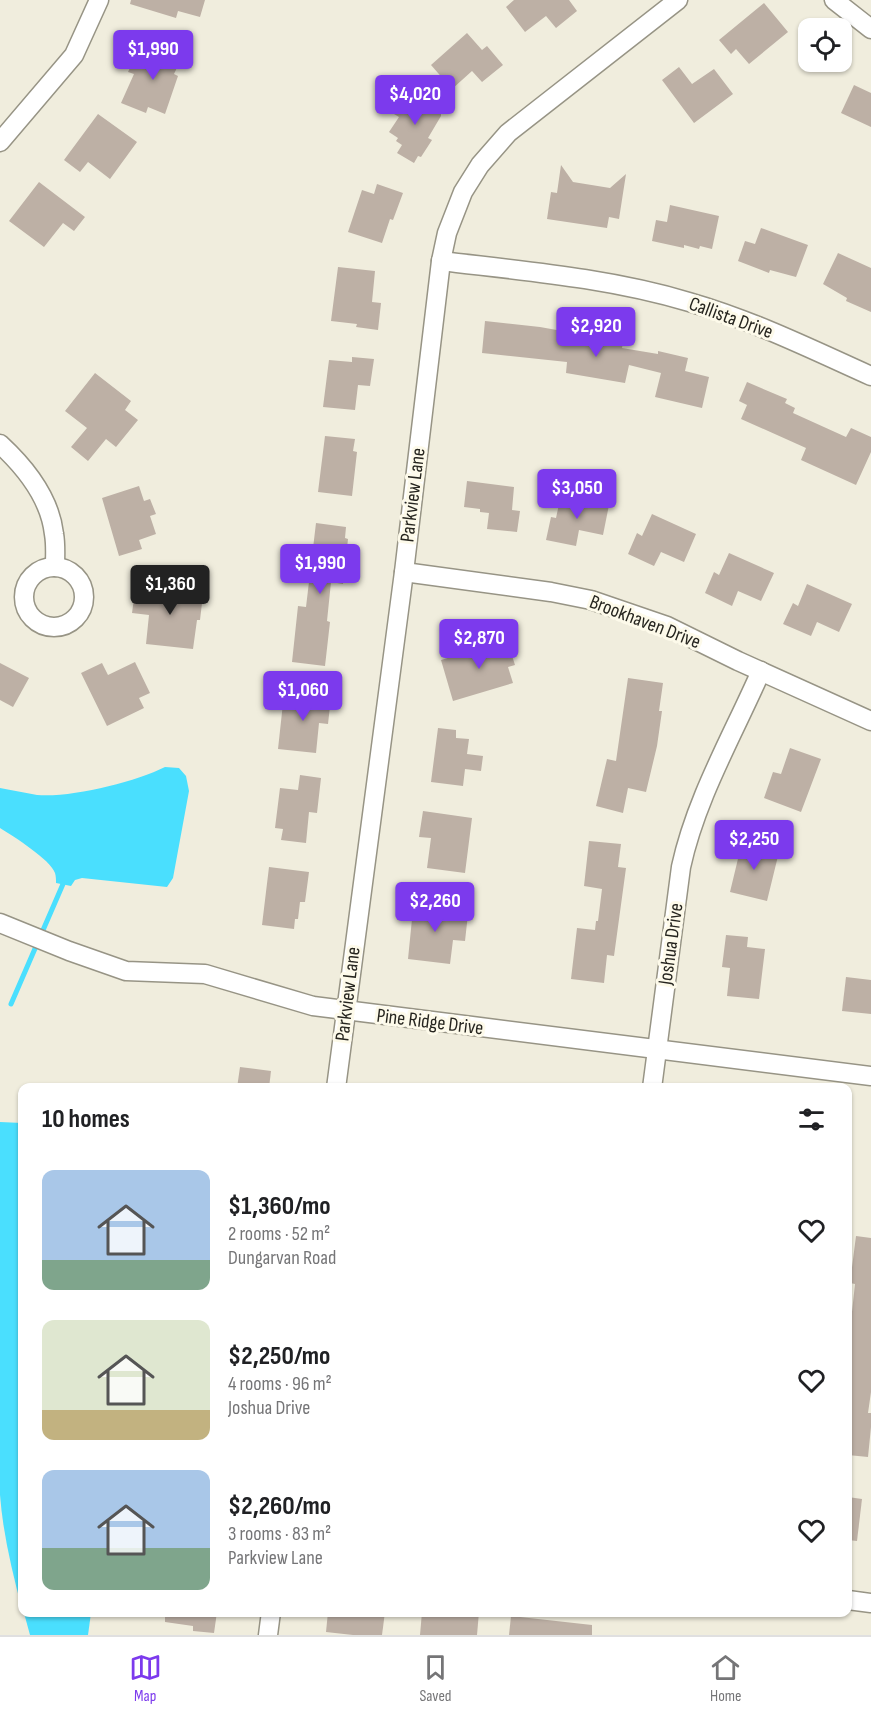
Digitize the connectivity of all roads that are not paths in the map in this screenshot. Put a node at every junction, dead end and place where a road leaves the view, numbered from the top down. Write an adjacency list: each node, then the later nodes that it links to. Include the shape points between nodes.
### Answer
1 (99, 0): 5 (street, via 75,55)
2 (678, 0): 6 (street, Parkview Lane, via 508,133 463,192)
3 (834, 0): 4 (street)
4 (871, 29)
5 (0, 142)
6 (441, 261): 7 (street, Callista Drive, via 599,282 664,295 728,314); 10 (street, Parkview Lane)
7 (871, 376)
8 (0, 444): 9 (street, via 28,473 50,514)
9 (55, 567)
10 (404, 572): 11 (street, Brookhaven Drive, via 591,600 667,626); 14 (street, Parkview Lane)
11 (761, 671): 12 (street, Brookhaven Drive); 15 (street, Joshua Drive, via 700,805 685,849)
12 (871, 721)
13 (1, 923): 14 (street, Pine Ridge Drive, via 126,971 205,974 312,1006)
14 (345, 1011): 15 (street, Pine Ridge Drive); 17 (street, Parkview Lane)
15 (657, 1050): 16 (street, Pine Ridge Drive); 18 (street, Joshua Drive)
16 (871, 1076)
17 (337, 1083)
18 (653, 1083)
19 (852, 1601): 20 (street)
20 (871, 1603)
21 (270, 1617): 22 (street)
22 (268, 1635)

